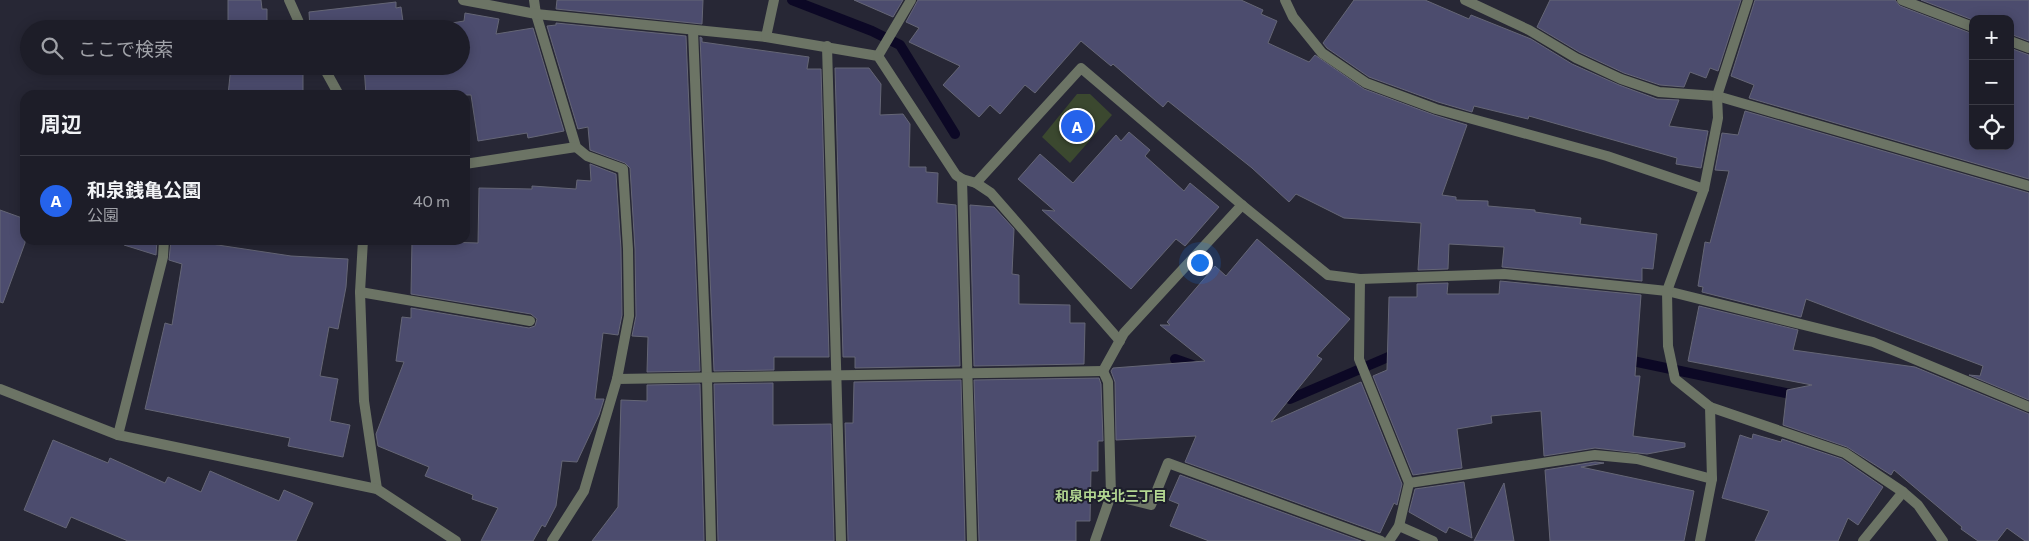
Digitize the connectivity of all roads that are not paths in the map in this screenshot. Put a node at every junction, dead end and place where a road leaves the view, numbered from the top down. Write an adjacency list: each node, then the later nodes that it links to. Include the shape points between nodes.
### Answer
1 (288, 0): 11 (street)
2 (463, 0): 10 (street)
3 (534, 0): 10 (street)
4 (911, 0): 18 (street)
5 (1285, 0): 27 (street, via 1293,17 1322,53 1366,83 1436,109 1607,156)
6 (1465, 0): 21 (street, via 1529,30 1621,80 1659,92)
7 (1748, 0): 21 (street)
8 (1902, 0): 12 (street)
9 (773, 5): 14 (street)
10 (536, 14): 13 (street); 22 (street)
11 (298, 20)
12 (1969, 25)
13 (693, 30): 14 (street); 39 (street)
14 (766, 37): 16 (street)
15 (2014, 42): 17 (street)
16 (827, 46): 18 (street); 38 (street)
17 (2029, 48)
18 (878, 56): 24 (street)
19 (328, 75): 20 (street)
20 (336, 90)
21 (1717, 96): 26 (street); 27 (street, via 1718,118)
22 (576, 147): 23 (street); 40 (street, via 586,156 623,169 629,316)
23 (470, 163)
24 (962, 179): 25 (street); 37 (street)
25 (978, 181): 28 (street, via 1081,68); 35 (street)
26 (2029, 186)
27 (1704, 189): 32 (street)
28 (1242, 205): 31 (street, via 1328,275); 35 (street)
29 (164, 245): 44 (street)
30 (363, 245): 33 (street)
31 (1360, 279): 32 (street, via 1504,274); 46 (street, via 1360,359)
32 (1667, 291): 42 (street, via 1668,346 1675,379); 43 (street, via 1873,342)
33 (360, 292): 34 (street); 47 (street, via 364,401)
34 (530, 321)
35 (1122, 337): 36 (street)
36 (1103, 370): 37 (street); 49 (street, via 1108,382)
37 (967, 373): 38 (street); 55 (street)
38 (836, 375): 39 (street); 54 (street)
39 (707, 378): 40 (street); 53 (street)
40 (617, 379): 52 (street, via 584,491)
41 (0, 389): 44 (street)
42 (1710, 407): 45 (street); 48 (street, via 1845,454)
43 (2029, 407)
44 (118, 435): 47 (street)
45 (1712, 479): 46 (street, via 1637,459 1594,456); 60 (street)
46 (1410, 483): 50 (street)
47 (377, 489): 51 (street)
48 (1903, 492): 61 (street); 62 (street, via 1918,505)
49 (1111, 495): 56 (street); 57 (street, via 1151,505 1168,463)
50 (1399, 526): 58 (street); 59 (street)
51 (456, 541)
52 (552, 541)
53 (711, 541)
54 (841, 541)
55 (972, 541)
56 (1095, 541)
57 (1381, 541)
58 (1389, 541)
59 (1433, 541)
60 (1700, 541)
61 (1863, 541)
62 (1943, 541)

